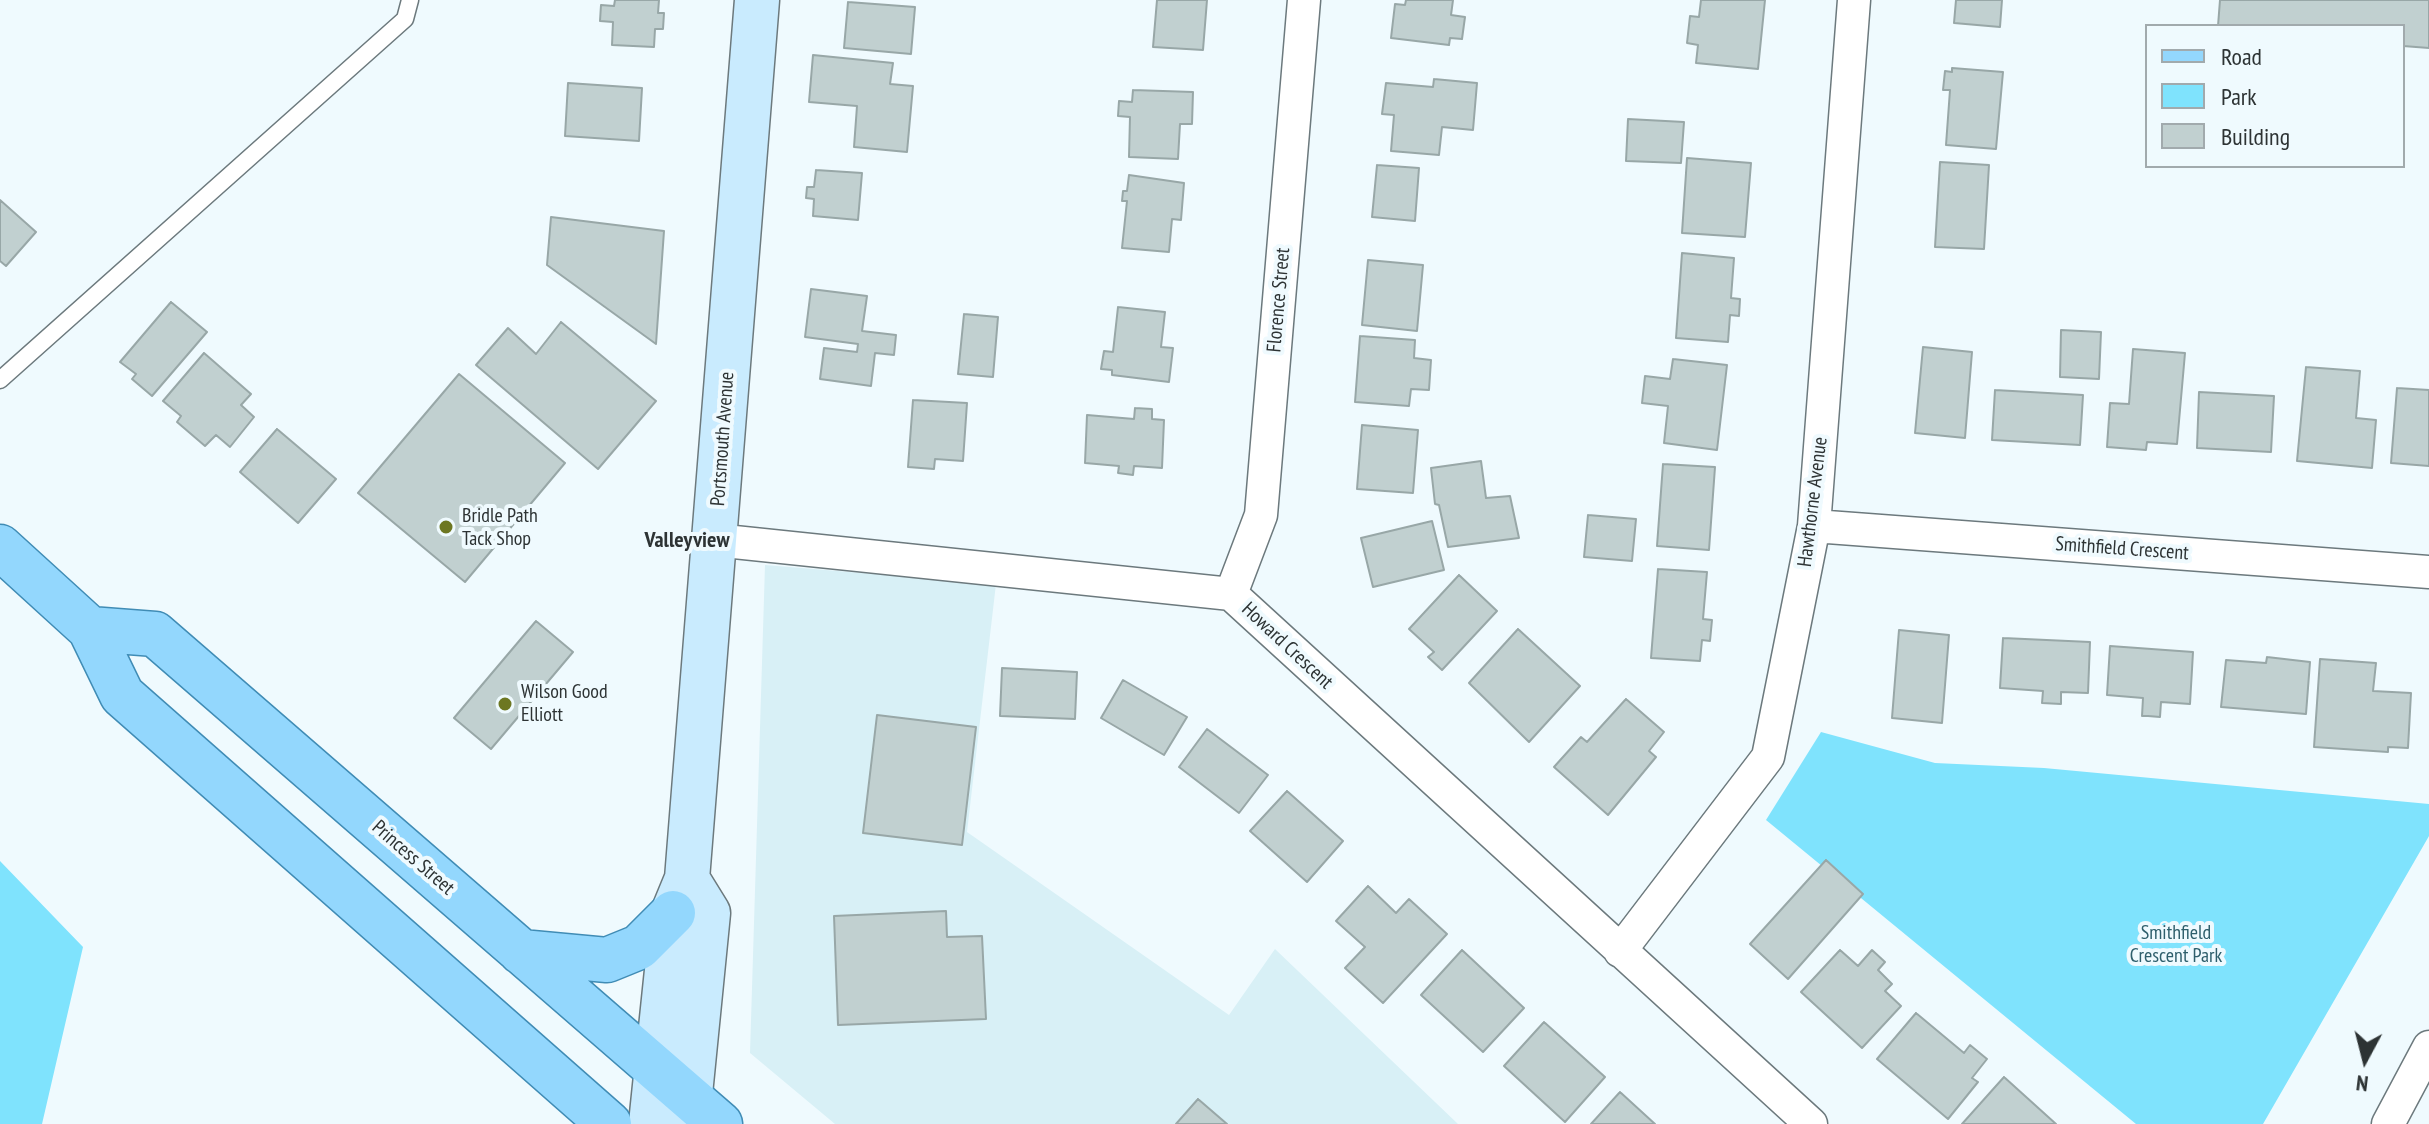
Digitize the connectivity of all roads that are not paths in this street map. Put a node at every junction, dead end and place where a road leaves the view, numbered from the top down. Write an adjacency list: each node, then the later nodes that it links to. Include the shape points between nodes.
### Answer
1 (410, 0): 5 (lane, via 405,19)
2 (757, 0): 7 (main road, Portsmouth Avenue)
3 (1304, 0): 10 (street, Florence Street, via 1261,515)
4 (1854, 0): 6 (street, Hawthorne Avenue)
5 (0, 380)
6 (1814, 526): 9 (street, Smithfield Crescent); 13 (street, Hawthorne Avenue, via 1768,757)
7 (715, 540): 10 (street, Howard Crescent); 12 (main road, Portsmouth Avenue)
8 (0, 547): 11 (main road)
9 (2429, 572)
10 (1231, 594): 13 (street, Howard Crescent)
11 (90, 629): 14 (main road, Princess Street, via 155,634); 18 (main road, via 122,695)
12 (680, 896): 14 (main road, via 639,947 607,960); 16 (main road, Portsmouth Avenue); 17 (main road, via 708,913)
13 (1620, 951): 20 (street)
14 (521, 952): 16 (main road, Princess Street)
15 (2429, 1047): 21 (street)
16 (657, 1068): 17 (main road, Princess Street); 19 (main road, Portsmouth Avenue)
17 (699, 1115)
18 (609, 1124)
19 (651, 1124)
20 (1811, 1124)
21 (2388, 1124)

